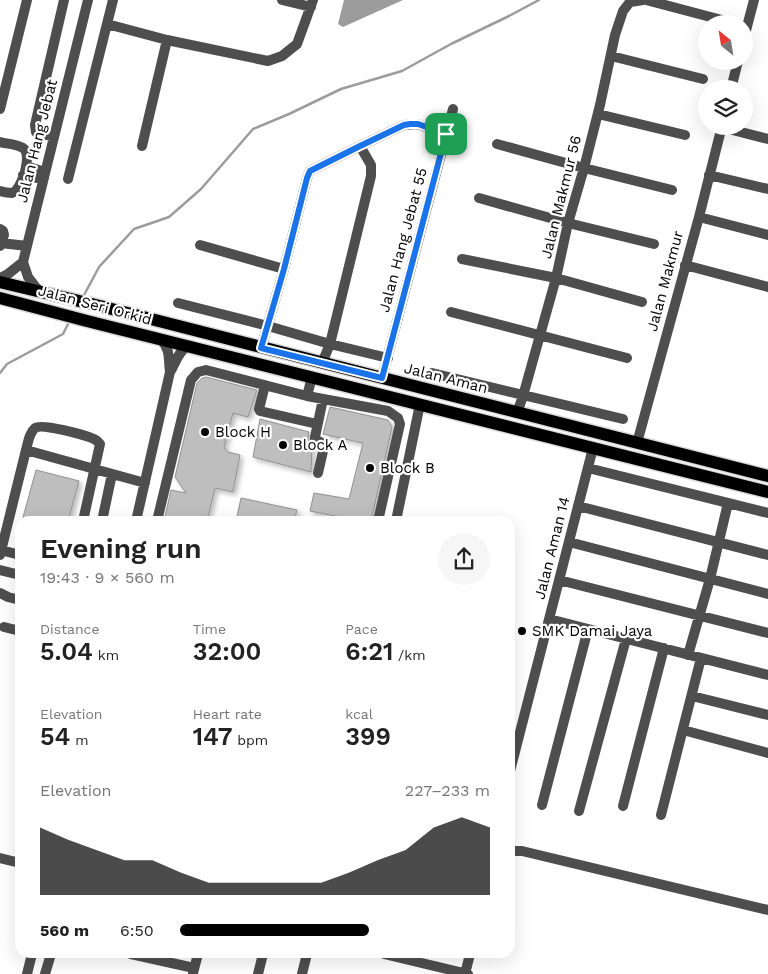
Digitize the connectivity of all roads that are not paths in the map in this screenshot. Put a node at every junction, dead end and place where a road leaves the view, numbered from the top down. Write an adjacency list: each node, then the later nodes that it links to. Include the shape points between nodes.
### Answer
1 (27, 0): 15 (street)
2 (64, 0): 22 (street, via 34,125 36,132)
3 (88, 0): 22 (street, Jalan Hang Jebat)
4 (113, 0): 11 (street)
5 (282, 0): 8 (street)
6 (644, 0): 9 (street, Jalan Makmur 56); 13 (street, Jalan Makmur 56, via 630,2 622,11)
7 (754, 0): 10 (street)
8 (312, 4): 12 (street, via 297,44 282,56 268,61)
9 (703, 15)
10 (747, 15)
11 (107, 24): 12 (street); 32 (street)
12 (167, 40): 26 (street)
13 (611, 56): 14 (street); 17 (street, Jalan Makmur 56)
14 (703, 79)
15 (0, 108)
16 (454, 109): 18 (street, Jalan Hang Jebat 55)
17 (598, 114): 19 (street); 28 (street, Jalan Makmur 56)
18 (446, 134): 27 (street, via 410,124); 64 (street, Jalan Hang Jebat 55)
19 (685, 135)
20 (720, 135): 30 (street, Jalan Makmur)
21 (753, 135): 23 (street)
22 (54, 137): 31 (street, Jalan Hang Jebat)
23 (768, 139)
24 (0, 142): 29 (street, via 26,151)
25 (497, 144): 28 (street)
26 (142, 146)
27 (360, 146): 48 (street, via 310,171); 61 (street, via 372,170)
28 (584, 168): 34 (street); 38 (street, Jalan Makmur 56)
29 (25, 170): 31 (street); 35 (street, via 17,190 12,193)
30 (709, 175): 33 (street); 37 (street, Jalan Makmur)
31 (44, 176): 43 (street, Jalan Hang Jebat)
32 (68, 179)
33 (768, 189)
34 (672, 190)
35 (0, 191)
36 (479, 198): 38 (street)
37 (698, 217): 40 (street); 47 (street, Jalan Makmur)
38 (568, 223): 41 (street); 50 (street, Jalan Makmur 56)
39 (0, 229): 42 (street, via 4,235)
40 (768, 235)
41 (654, 244)
42 (1, 245): 43 (street)
43 (27, 246): 46 (street, Jalan Hang Jebat)
44 (200, 246): 48 (street)
45 (462, 259): 50 (street)
46 (23, 262): 49 (street); 53 (street, via 28,277)
47 (685, 265): 52 (street); 79 (street, Jalan Makmur)
48 (284, 269): 58 (street)
49 (0, 278)
50 (556, 278): 55 (street); 59 (street, Jalan Makmur 56)
51 (0, 282): 53 (main road, Jalan Aman)
52 (768, 286)
53 (38, 290): 63 (main road, Jalan Aman)
54 (0, 298): 60 (main road, Jalan Seri Orkid)
55 (642, 302)
56 (178, 303): 58 (street)
57 (451, 312): 59 (street)
58 (268, 326): 61 (street); 63 (street)
59 (540, 335): 65 (street); 73 (street, Jalan Makmur 56)
60 (161, 339): 62 (main road, Jalan Seri Orkid); 67 (street, via 169,353)
61 (330, 344): 64 (street); 66 (street)
62 (185, 345): 67 (street); 69 (main road)
63 (261, 348): 66 (main road, Jalan Aman)
64 (388, 358): 70 (street, Jalan Hang Jebat 55)
65 (627, 358)
66 (322, 363): 70 (main road, Jalan Aman)
67 (170, 372): 87 (street)
68 (432, 372): 73 (street)
69 (312, 377): 72 (street); 75 (main road)
70 (382, 378): 76 (main road, Jalan Aman)
71 (265, 385): 72 (street); 78 (street, via 260,411); 95 (street, via 206,370 198,372 192,380)
72 (307, 396): 74 (street)
73 (523, 396): 76 (street, Jalan Makmur 56); 77 (street)
74 (323, 399): 78 (street); 96 (street, via 388,411 398,418 400,424)
75 (420, 404): 80 (main road); 97 (street)
76 (517, 412): 79 (main road, Jalan Aman)
77 (624, 419)
78 (317, 424): 84 (street, via 315,439 324,447)
79 (637, 443): 86 (main road, Jalan Aman)
80 (593, 448): 82 (street, Jalan Aman 14); 88 (main road)
81 (26, 450): 83 (street); 83 (street, via 31,434 40,426 88,437 100,444); 100 (street)
82 (588, 468): 89 (street); 90 (street, Jalan Aman 14)
83 (95, 469): 85 (street); 92 (street)
84 (318, 473)
85 (112, 474): 87 (street); 93 (street)
86 (768, 476)
87 (145, 483): 94 (street)
88 (768, 492)
89 (728, 503): 91 (street); 99 (street)
90 (578, 506): 98 (street, Jalan Aman 14); 99 (street)
91 (768, 513)
92 (84, 516)
93 (103, 516)
94 (137, 516)
95 (158, 516)
96 (379, 516)
97 (397, 516)
98 (569, 542): 105 (street); 106 (street, Jalan Aman 14)
99 (719, 542): 102 (street); 105 (street)
100 (1, 552): 101 (street)
101 (15, 554)
102 (768, 555)
103 (0, 570): 104 (street)
104 (15, 574)
105 (710, 579): 108 (street); 110 (street)
106 (559, 580): 110 (street); 111 (street, Jalan Aman 14)
107 (0, 593): 109 (street)
108 (768, 594)
109 (15, 599)
110 (699, 616): 115 (street); 118 (street)
111 (549, 619): 113 (street); 124 (street, Jalan Aman 14)
112 (4, 627): 114 (street)
113 (588, 629): 116 (street); 126 (street)
114 (15, 630)
115 (768, 633)
116 (626, 639): 117 (street); 128 (street)
117 (664, 648): 118 (street); 127 (street)
118 (688, 655): 119 (street)
119 (701, 658): 120 (street); 121 (street)
120 (768, 675)
121 (692, 696): 122 (street); 123 (street)
122 (768, 715)
123 (683, 730): 125 (street); 129 (street)
124 (515, 752)
125 (768, 753)
126 (542, 804)
127 (623, 806)
128 (579, 811)
129 (661, 815)
130 (515, 851): 133 (street)
131 (0, 858): 132 (street)
132 (15, 862)
133 (768, 910)
134 (31, 958): 144 (street)
135 (50, 958): 143 (street)
136 (146, 958): 142 (street)
137 (197, 958): 142 (street)
138 (262, 958): 145 (street)
139 (306, 958): 146 (street)
140 (400, 958): 147 (street)
141 (469, 958): 147 (street)
142 (193, 971)
143 (48, 973)
144 (27, 974)
145 (258, 974)
146 (302, 974)
147 (466, 974)

